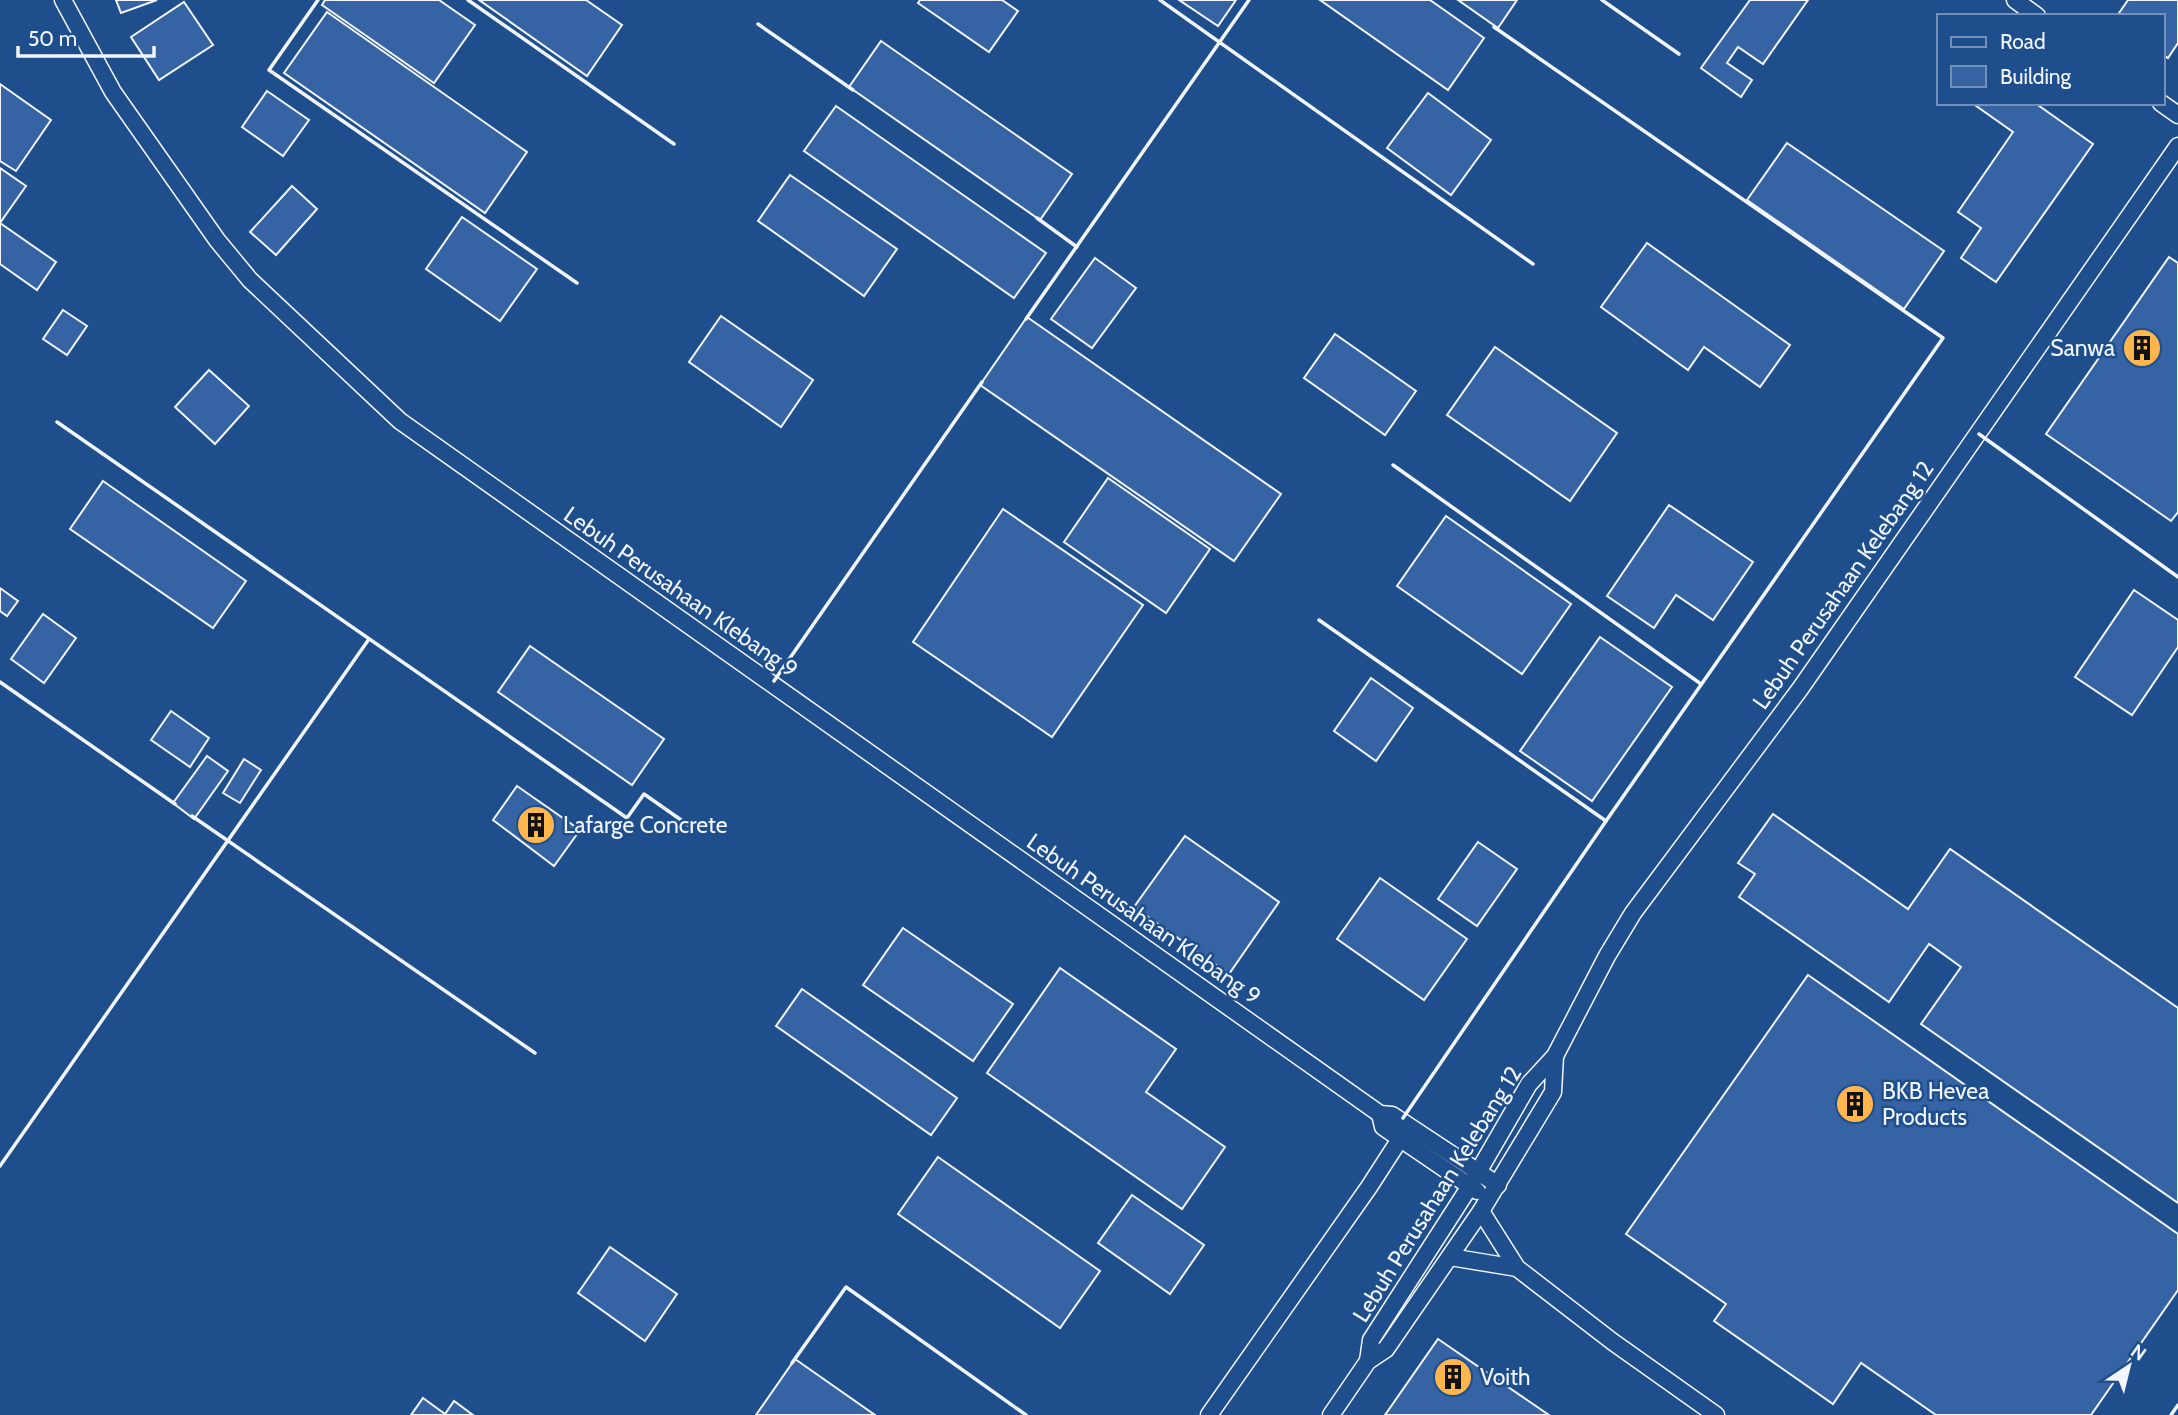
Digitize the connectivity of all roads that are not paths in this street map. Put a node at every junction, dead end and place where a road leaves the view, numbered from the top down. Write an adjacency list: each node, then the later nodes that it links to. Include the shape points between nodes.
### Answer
1 (62, 0): 6 (street, Lebuh Perusahaan Klebang 9, via 113,92 217,240 250,280 400,421)
2 (2015, 0): 3 (street)
3 (2034, 14)
4 (2178, 146): 5 (street, Lebuh Perusahaan Kelebang 12, via 1800,689 1633,913)
5 (1555, 1056): 8 (street, Lebuh Perusahaan Kelebang 12, via 1530,1084); 9 (street, Lebuh Perusahaan Kelebang 12, via 1553,1092)
6 (1380, 1114): 7 (street, Lebuh Perusahaan Klebang 9, via 1383,1127); 8 (street, Lebuh Perusahaan Klebang 9, via 1392,1115)
7 (1400, 1139): 8 (street, Lebuh Perusahaan Klebang 9); 13 (street)
8 (1474, 1179): 9 (street, Lebuh Perusahaan Klebang 9); 12 (street, Lebuh Perusahaan Kelebang 12, via 1371,1340)
9 (1489, 1199): 10 (street, Lebuh Perusahaan Kelebang 12); 11 (street)
10 (1450, 1257): 11 (street); 12 (street, Lebuh Perusahaan Kelebang 12, via 1387,1349)
11 (1517, 1268): 15 (street)
12 (1368, 1361): 14 (street, Lebuh Perusahaan Kelebang 12)
13 (1209, 1415)
14 (1331, 1415)
15 (1716, 1415)

